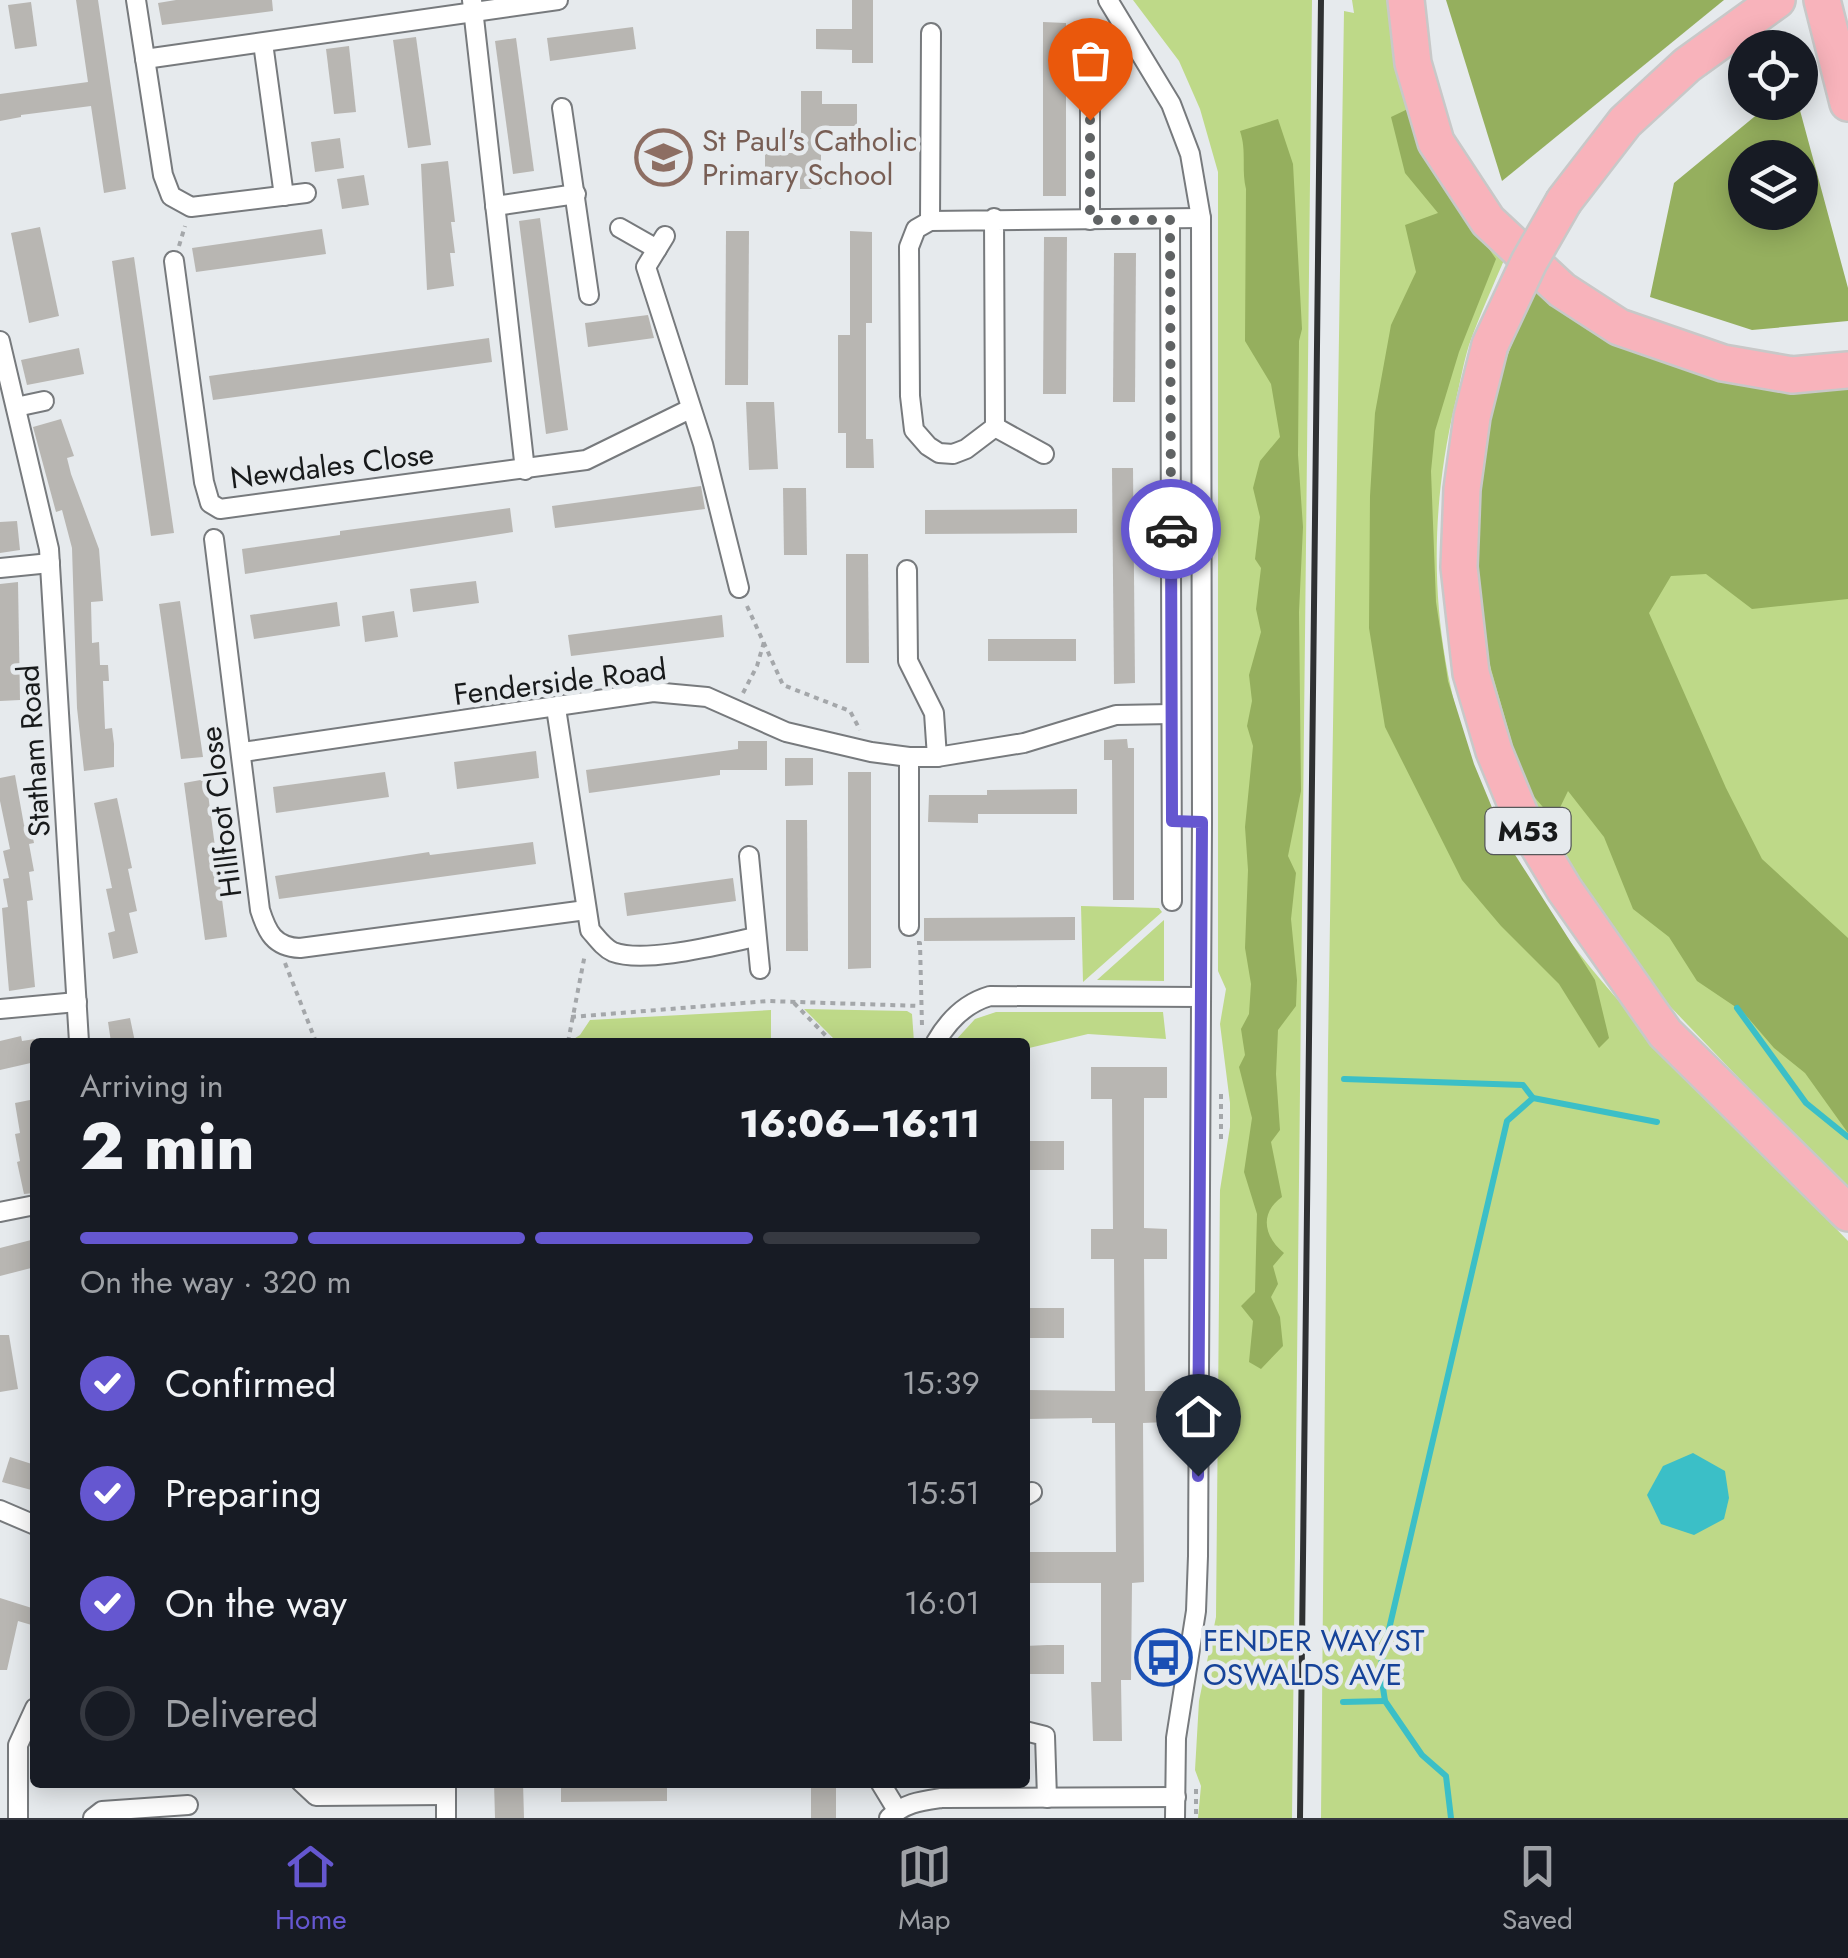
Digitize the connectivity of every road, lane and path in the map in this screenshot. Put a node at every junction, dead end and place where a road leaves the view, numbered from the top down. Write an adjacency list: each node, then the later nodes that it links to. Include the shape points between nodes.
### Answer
1 (136, 0): 10 (street)
2 (558, 0): 7 (street)
3 (1108, 0): 20 (street, via 1170,104 1190,154)
4 (1406, 0): 28 (highway, via 1414,63 1436,142 1488,221 1562,290 1620,327 1723,363 1792,375)
5 (1822, 0): 12 (highway)
6 (1771, 4): 72 (highway, M53, bridge, via 1687,65 1624,122 1564,201 1490,345 1472,417 1458,567 1471,673 1494,751 1522,819 1564,890 1665,1033)
7 (472, 6): 9 (street); 17 (street)
8 (931, 33): 23 (street)
9 (263, 43): 10 (street); 16 (street)
10 (145, 59): 18 (street, via 163,175 171,196)
11 (1090, 86): 21 (street)
12 (1848, 103)
13 (562, 108): 15 (street)
14 (306, 193): 16 (street)
15 (576, 194): 17 (street); 26 (street)
16 (284, 196): 18 (street)
17 (495, 206): 34 (street)
18 (191, 207): 25 (path)
19 (994, 218): 21 (street); 23 (street); 32 (street)
20 (1201, 218): 22 (street); 49 (street)
21 (1090, 220): 22 (street)
22 (1170, 220): 43 (street)
23 (930, 221): 32 (street, via 916,229 909,247 914,430 928,446 953,454)
24 (620, 228): 31 (street, via 661,243 646,267)
25 (174, 262): 34 (street, Newdales Close, via 210,503 220,508)
26 (588, 295)
27 (0, 341): 30 (street, Statham Road)
28 (1848, 370)
29 (44, 401): 30 (street)
30 (16, 407): 36 (street, Statham Road)
31 (690, 409): 34 (street, Newdales Close, via 586,460); 39 (street)
32 (995, 427): 33 (street)
33 (1044, 454)
34 (525, 470)
35 (214, 539): 44 (street, Hillfoot Close)
36 (50, 563): 37 (street); 59 (street, Statham Road)
37 (0, 568)
38 (907, 570): 47 (street, via 908,661 934,713)
39 (739, 588): 40 (path)
40 (764, 642): 42 (path); 45 (path, via 784,685 850,711)
41 (556, 708): 42 (street, Fenderside Road, via 653,692 707,697); 44 (street, Fenderside Road); 52 (street)
42 (734, 709): 45 (street, Fenderside Road, via 786,732)
43 (1171, 714): 47 (street, Fenderside Road, via 1116,715 1024,744); 48 (street)
44 (242, 752): 56 (street, Hillfoot Close, via 260,910)
45 (871, 752): 46 (street, Fenderside Road)
46 (909, 757): 47 (street, Fenderside Road); 53 (street)
47 (937, 757)
48 (1172, 821): 49 (street); 51 (street)
49 (1202, 822): 58 (street)
50 (749, 856): 55 (street)
51 (1172, 900)
52 (586, 910): 54 (street); 56 (street, via 332,945)
53 (909, 926): 61 (path, via 909,942 920,944)
54 (590, 930): 55 (street, via 608,950 630,957); 63 (path)
55 (756, 936): 57 (street)
56 (277, 942): 65 (path)
57 (760, 969)
58 (1200, 997): 69 (street, via 990,996 975,1000); 81 (street, via 1198,1556 1176,1738)
59 (76, 1002): 62 (street); 64 (street, Statham Road)
60 (794, 1003): 61 (path); 63 (path); 67 (path)
61 (920, 1006): 68 (path)
62 (0, 1008)
63 (571, 1017): 66 (path)
64 (79, 1038)
65 (314, 1038)
66 (568, 1038)
67 (828, 1038)
68 (924, 1038)
69 (939, 1038)
70 (30, 1207): 71 (street)
71 (0, 1212)
72 (1848, 1213)
73 (0, 1510): 74 (street)
74 (30, 1523)
75 (30, 1715): 77 (street)
76 (1030, 1733): 82 (street, via 1045,1736)
77 (9, 1743): 85 (street)
78 (307, 1788): 80 (street, via 316,1796)
79 (882, 1788): 84 (street)
80 (446, 1789): 87 (street)
81 (1176, 1796): 82 (street); 88 (street)
82 (1047, 1798): 84 (street, via 941,1798)
83 (188, 1805): 86 (street, via 102,1811)
84 (893, 1814)
85 (18, 1818)
86 (93, 1818)
87 (446, 1818)
88 (1175, 1818)

